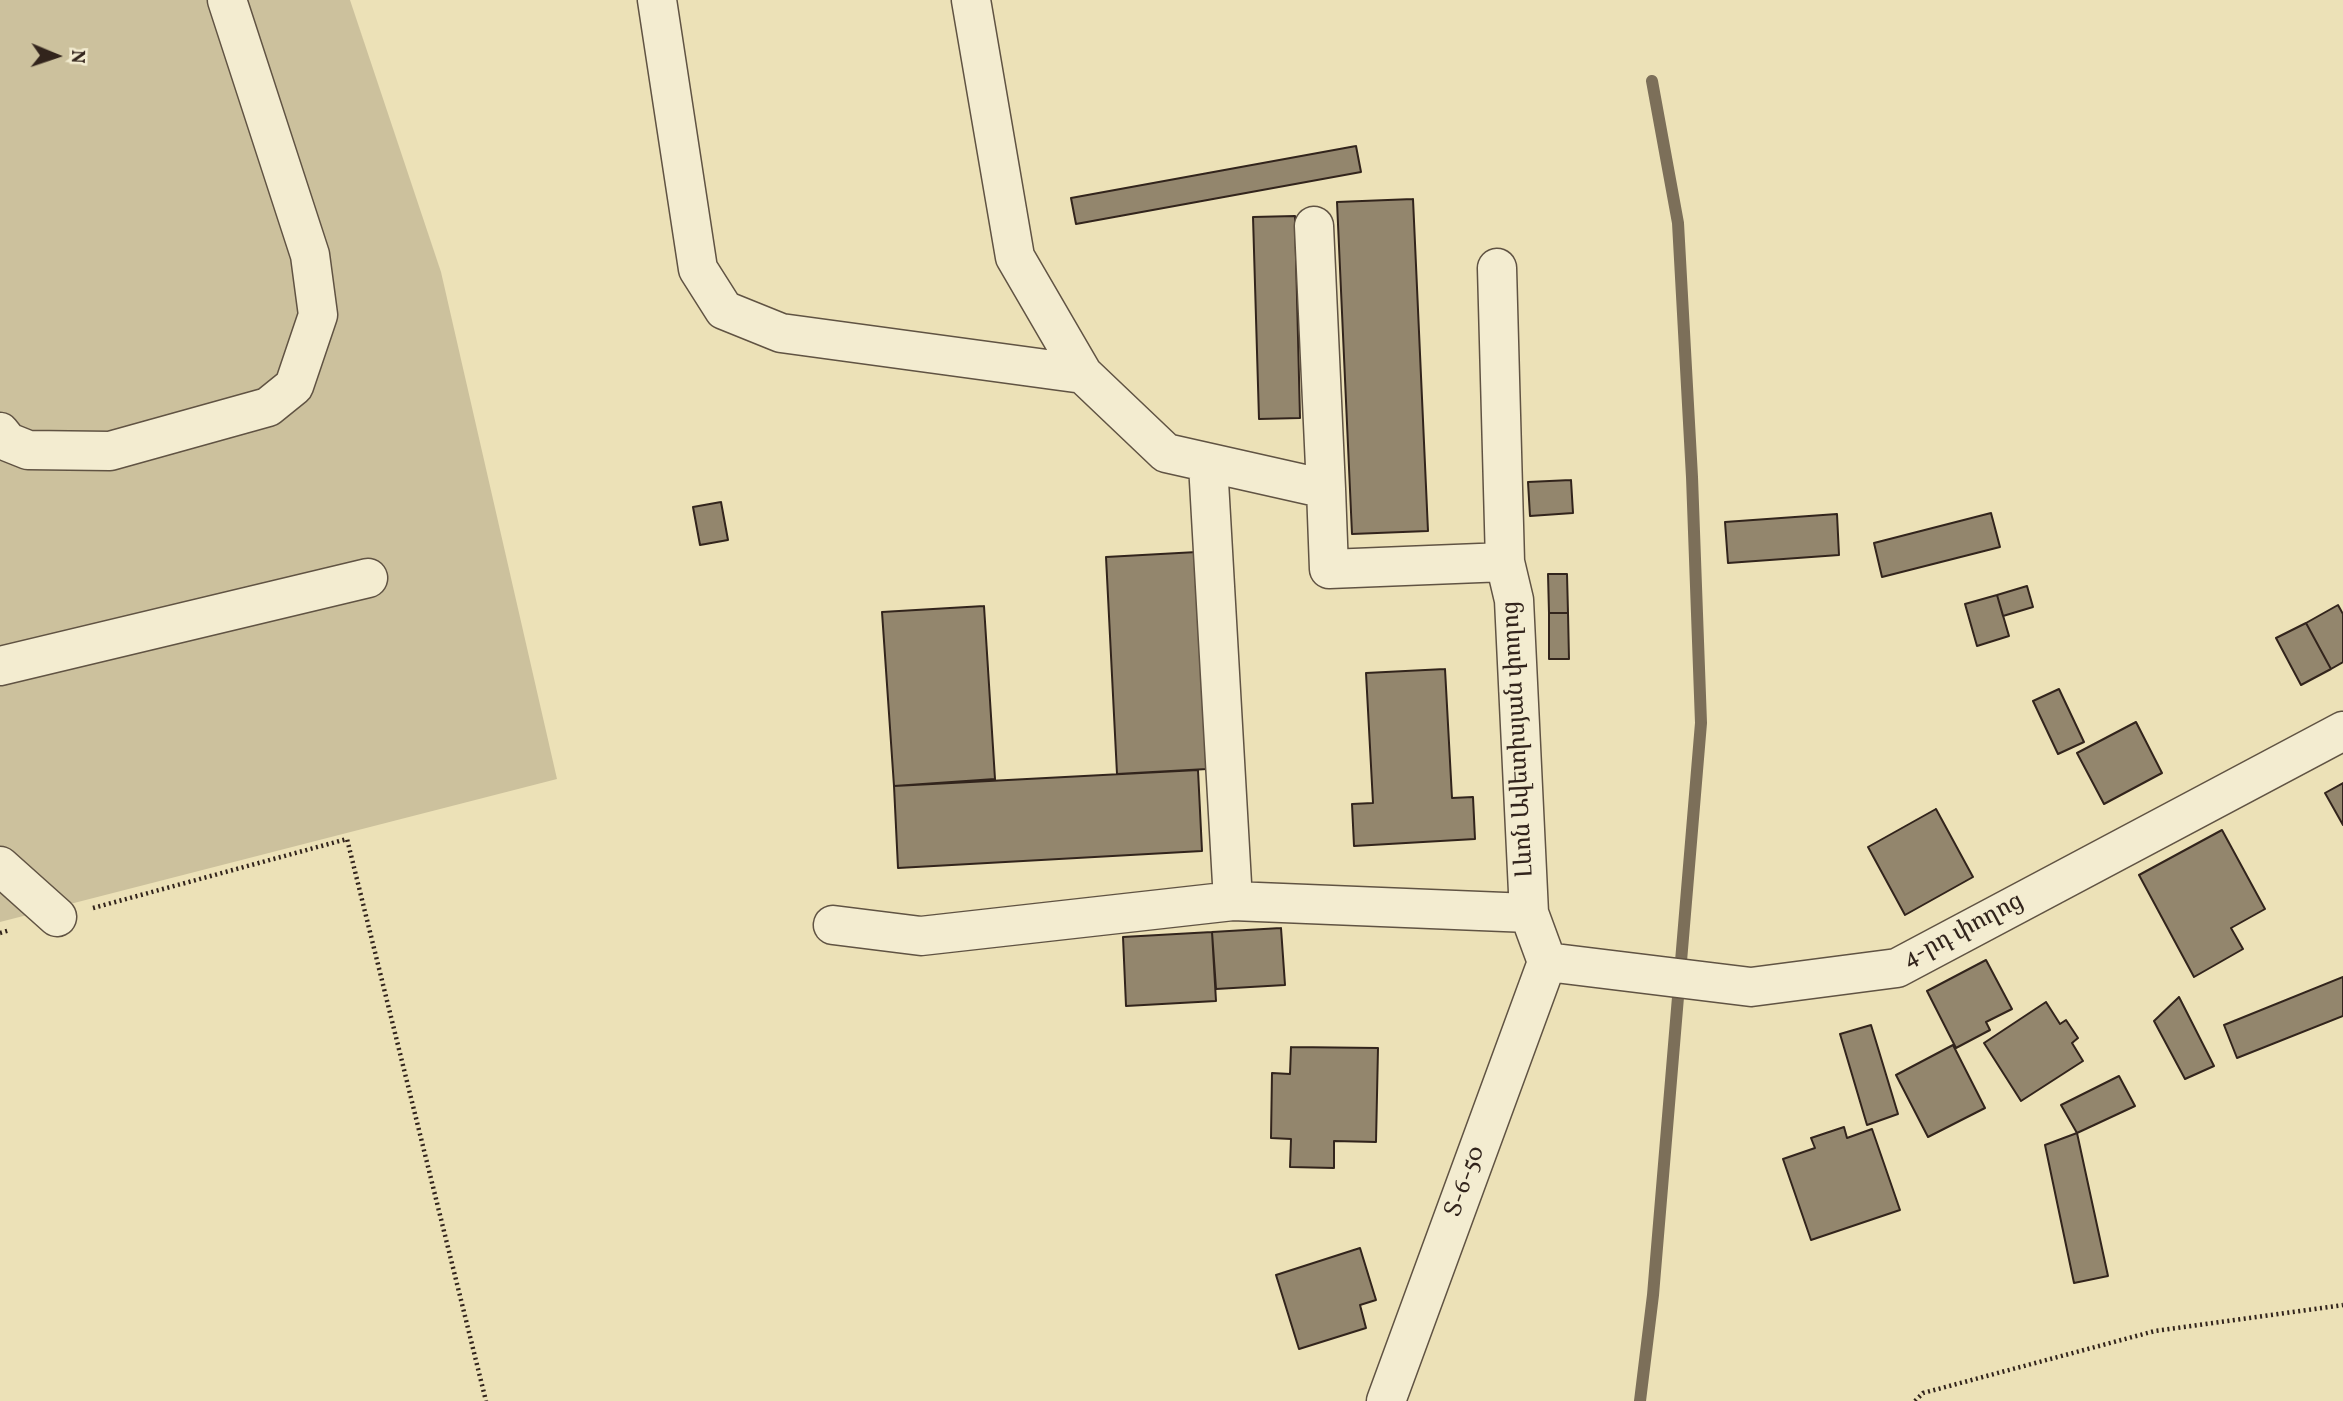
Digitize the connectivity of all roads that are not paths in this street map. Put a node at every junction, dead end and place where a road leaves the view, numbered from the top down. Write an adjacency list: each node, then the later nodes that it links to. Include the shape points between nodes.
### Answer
1 (227, 0): 7 (street, via 310,255 318,315 294,386 268,407 110,452 28,450)
2 (657, 0): 6 (street, via 698,269 724,310 780,333)
3 (971, 0): 6 (street, via 1015,257)
4 (1314, 226): 9 (street)
5 (1497, 268): 10 (street, Լևոն Ավետիսյան փողոց)
6 (1083, 374): 8 (street, via 1166,453)
7 (3, 439)
8 (1208, 464): 9 (street); 15 (street)
9 (1326, 489): 10 (street, via 1329,569)
10 (1504, 562): 16 (street, Լևոն Ավետիսյան փողոց, via 1514,600)
11 (368, 578): 12 (street)
12 (0, 666)
13 (2343, 731): 19 (street, 4-րդ փողոց, via 1897,968 1751,987)
14 (0, 866): 17 (street)
15 (1233, 901): 16 (street); 18 (street, via 921,936)
16 (1529, 913): 19 (street, Լևոն Ավետիսյան փողոց)
17 (57, 917)
18 (833, 925)
19 (1563, 964): 20 (street, Տ-6-50 / Տ-6-50)
20 (1386, 1401)

